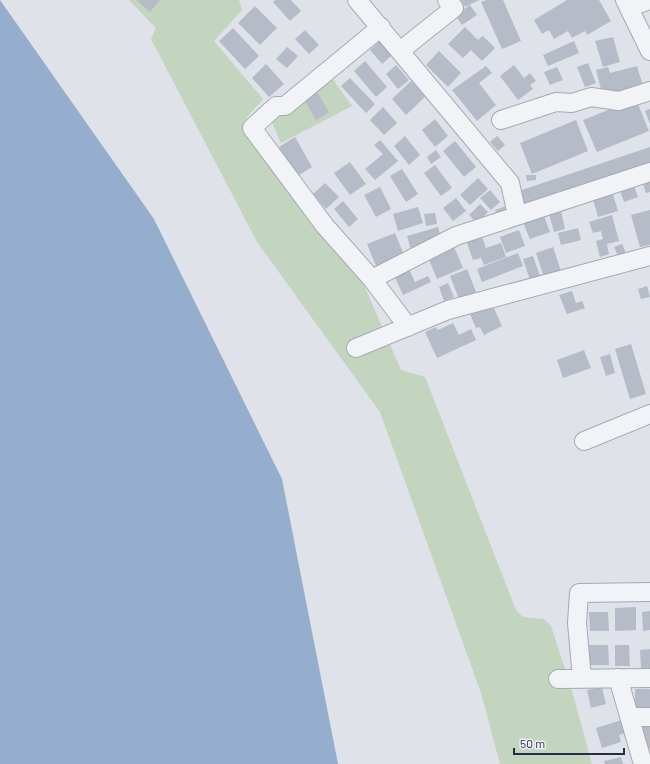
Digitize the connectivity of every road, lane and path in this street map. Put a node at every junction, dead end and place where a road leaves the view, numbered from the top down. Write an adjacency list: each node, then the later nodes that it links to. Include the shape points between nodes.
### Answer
1 (357, 0): 5 (street)
2 (447, 0): 6 (street, via 454,8)
3 (650, 0): 4 (street)
4 (627, 4): 7 (street)
5 (381, 27): 6 (street); 13 (street, via 285,106 276,106 252,128 325,226)
6 (400, 51): 11 (street, via 510,183)
7 (650, 51)
8 (650, 91): 9 (street, via 619,101 591,97 572,103 556,102)
9 (502, 120)
10 (650, 172): 11 (street)
11 (517, 215): 13 (street, via 456,236)
12 (650, 256): 14 (street, via 448,310)
13 (372, 279): 14 (street)
14 (408, 326): 15 (street)
15 (356, 348)
16 (650, 414): 17 (street)
17 (584, 441)
18 (650, 592): 19 (street, via 579,593 577,623)
19 (582, 678): 20 (street); 22 (street)
20 (618, 678): 21 (street); 23 (street)
21 (650, 678)
22 (558, 679)
23 (629, 717): 24 (street); 25 (street)
24 (650, 717)
25 (644, 759)

